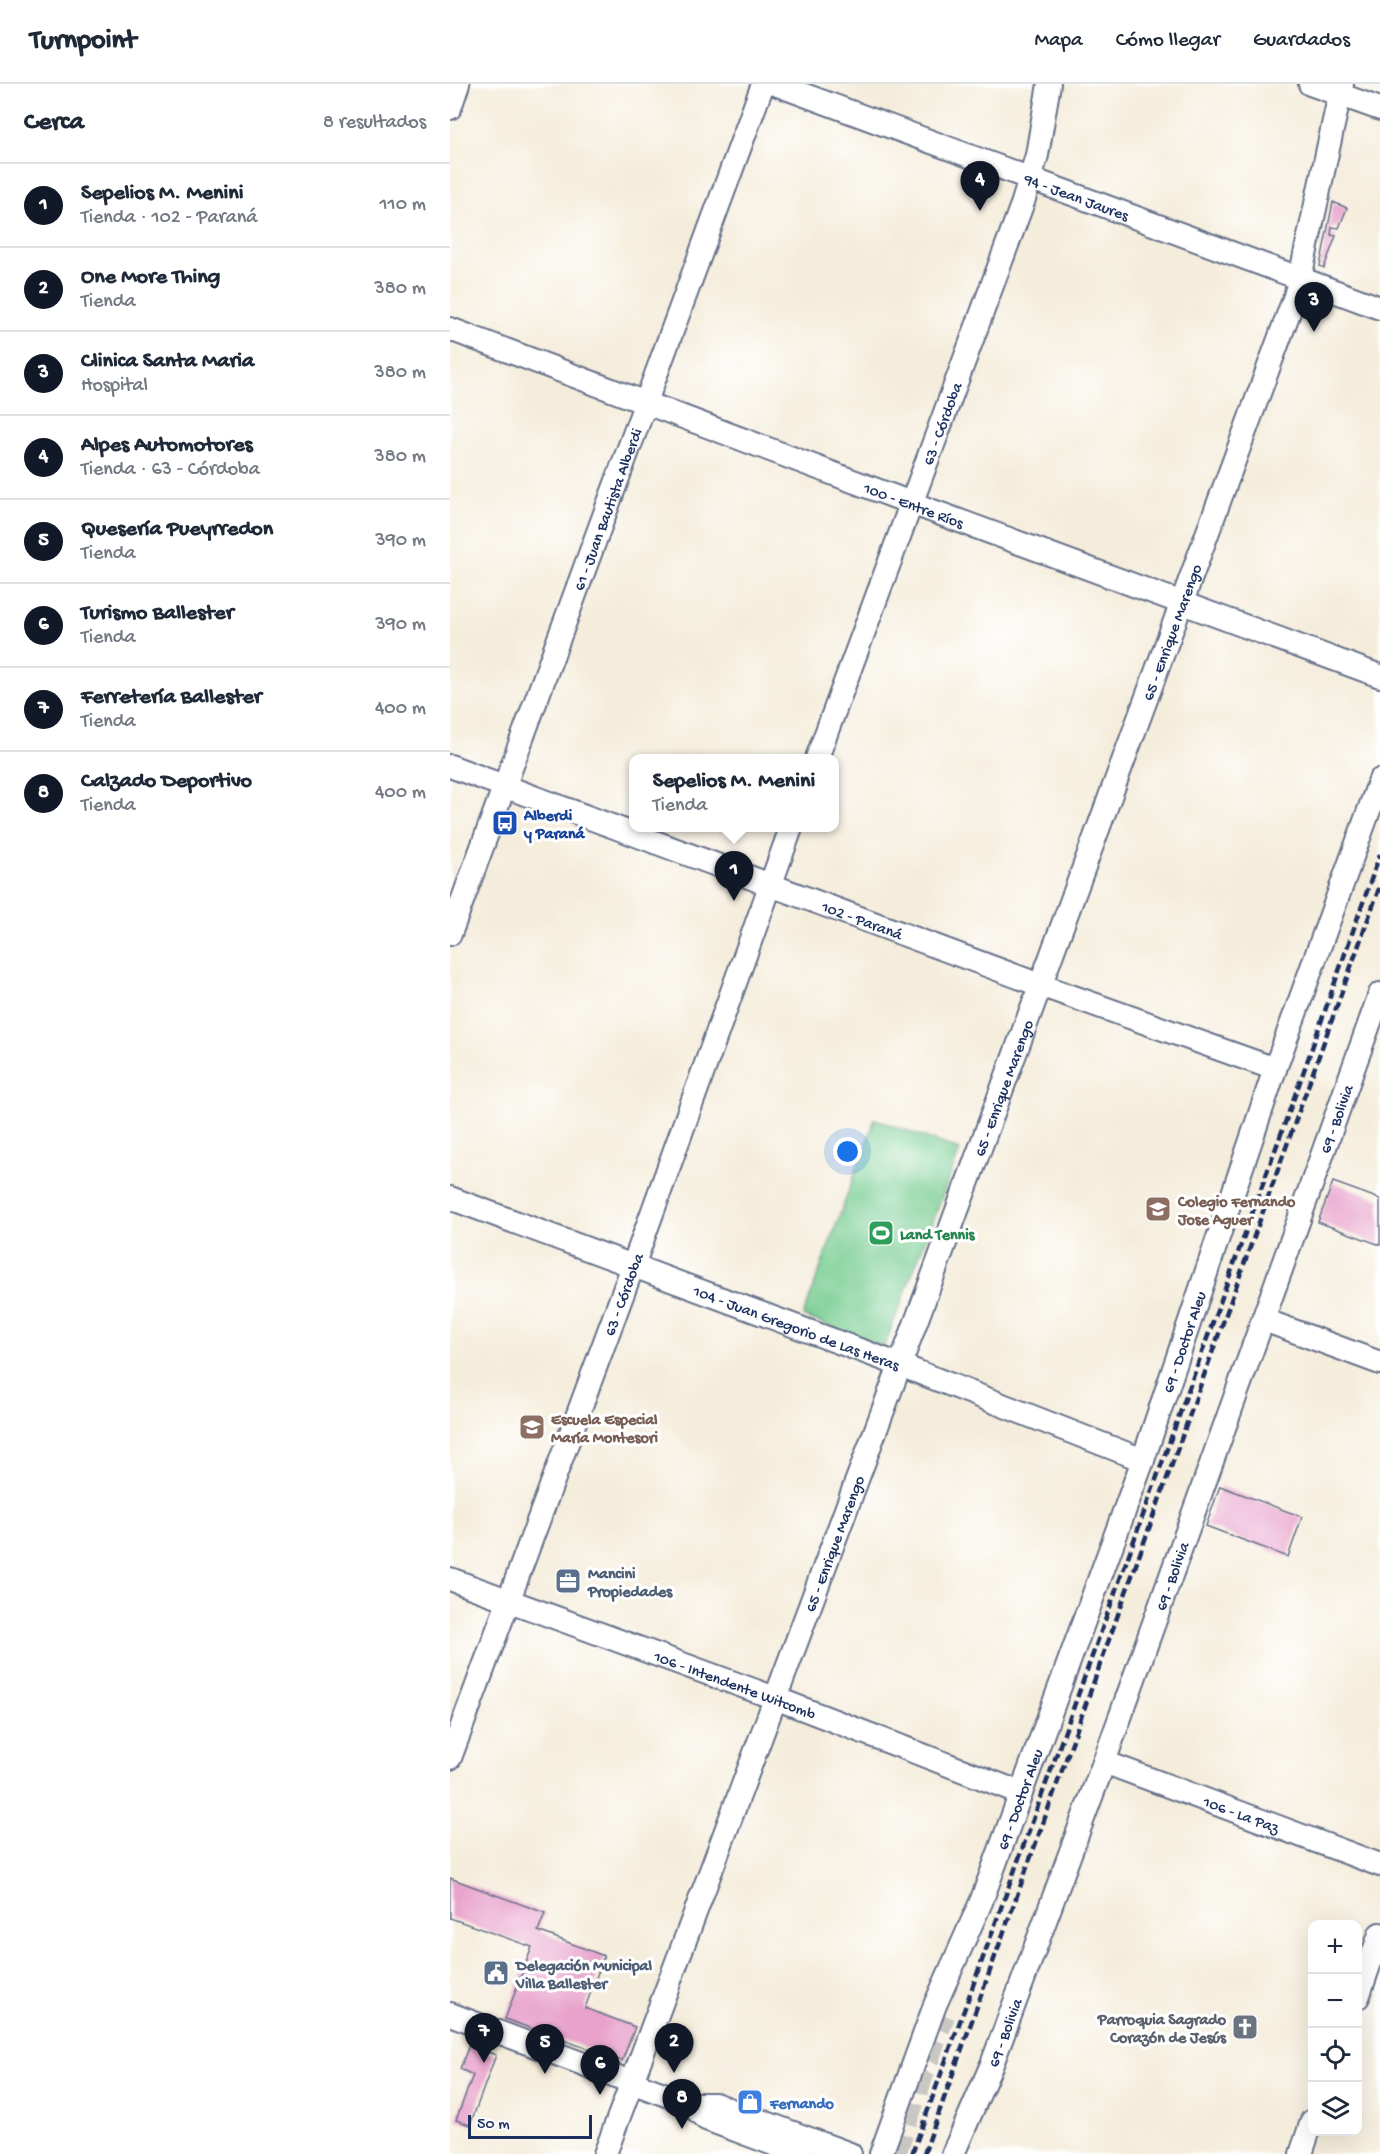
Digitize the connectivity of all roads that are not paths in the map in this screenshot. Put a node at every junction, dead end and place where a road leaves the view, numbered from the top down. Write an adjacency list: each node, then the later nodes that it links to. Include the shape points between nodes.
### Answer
1 (458, 84): 7 (street)
2 (763, 84): 13 (street, 61 - Juan Bautista Alberdi)
3 (775, 84): 9 (street, 94 - Jean Jaures)
4 (1049, 84): 9 (street, 63 - Córdoba)
5 (1310, 84): 6 (street)
6 (1341, 89): 8 (street); 10 (street, 65 - Enrique Marengo)
7 (450, 108)
8 (1380, 109)
9 (1030, 179): 10 (street, 94 - Jean Jaures); 14 (street, 63 - Córdoba)
10 (1300, 278): 11 (street, 94 - Jean Jaures); 15 (street, 65 - Enrique Marengo)
11 (1380, 308)
12 (450, 329): 13 (street, 100 - Entre Ríos)
13 (646, 404): 14 (street, 100 - Entre Ríos); 20 (street, 61 - Juan Bautista Alberdi)
14 (911, 503): 15 (street, 100 - Entre Ríos); 17 (street, 63 - Córdoba)
15 (1182, 602): 16 (street, 100 - Entre Ríos); 24 (street, 65 - Enrique Marengo)
16 (1380, 676)
17 (819, 754)
18 (450, 766): 20 (street, 102 - Paraná)
19 (1380, 780): 26 (street, 69 - Doctor Aleu)
20 (504, 786): 22 (street, 102 - Paraná); 23 (street, 61 - Juan Bautista Alberdi)
21 (790, 832): 22 (street, 63 - Córdoba)
22 (770, 885): 24 (street, 102 - Paraná); 28 (street, 63 - Córdoba)
23 (450, 934)
24 (1040, 986): 26 (street, 102 - Paraná); 31 (street, 65 - Enrique Marengo)
25 (1380, 994): 29 (street, 69 - Bolivia)
26 (1275, 1069): 32 (street, 69 - Doctor Aleu)
27 (450, 1198): 28 (street, 104 - Juan Gregorio de Las Heras)
28 (633, 1266): 31 (street, 104 - Juan Gregorio de Las Heras); 34 (street, 63 - Córdoba)
29 (1264, 1320): 30 (street); 37 (street, 69 - Bolivia)
30 (1380, 1363)
31 (900, 1365): 32 (street, 104 - Juan Gregorio de Las Heras); 35 (street, 65 - Enrique Marengo)
32 (1143, 1460): 38 (street, 69 - Doctor Aleu)
33 (450, 1579): 34 (street, 106 - Intendente Witcomb)
34 (509, 1599): 35 (street, 106 - Intendente Witcomb); 36 (street, 63 - Córdoba)
35 (775, 1698): 38 (street, 106 - Intendente Witcomb); 45 (street, 65 - Enrique Marengo)
36 (450, 1758)
37 (1104, 1762): 39 (street, 106 - La Paz); 52 (street, 69 - Bolivia, via 992,2064)
38 (1021, 1793): 40 (street, 69 - Doctor Aleu)
39 (1380, 1865)
40 (981, 1902): 44 (street, 69 - Doctor Aleu); 51 (street, 69 - Doctor Aleu, via 935,2005)
41 (1380, 1934): 42 (street)
42 (1362, 1986)
43 (450, 2014): 45 (street)
44 (944, 2016)
45 (632, 2082): 46 (street); 48 (street, 65 - Enrique Marengo)
46 (690, 2104): 49 (street, via 706,2119); 50 (street, via 715,2104)
47 (1308, 2133): 53 (street)
48 (605, 2154)
49 (800, 2154)
50 (850, 2154)
51 (881, 2154)
52 (952, 2154)
53 (1301, 2154)

